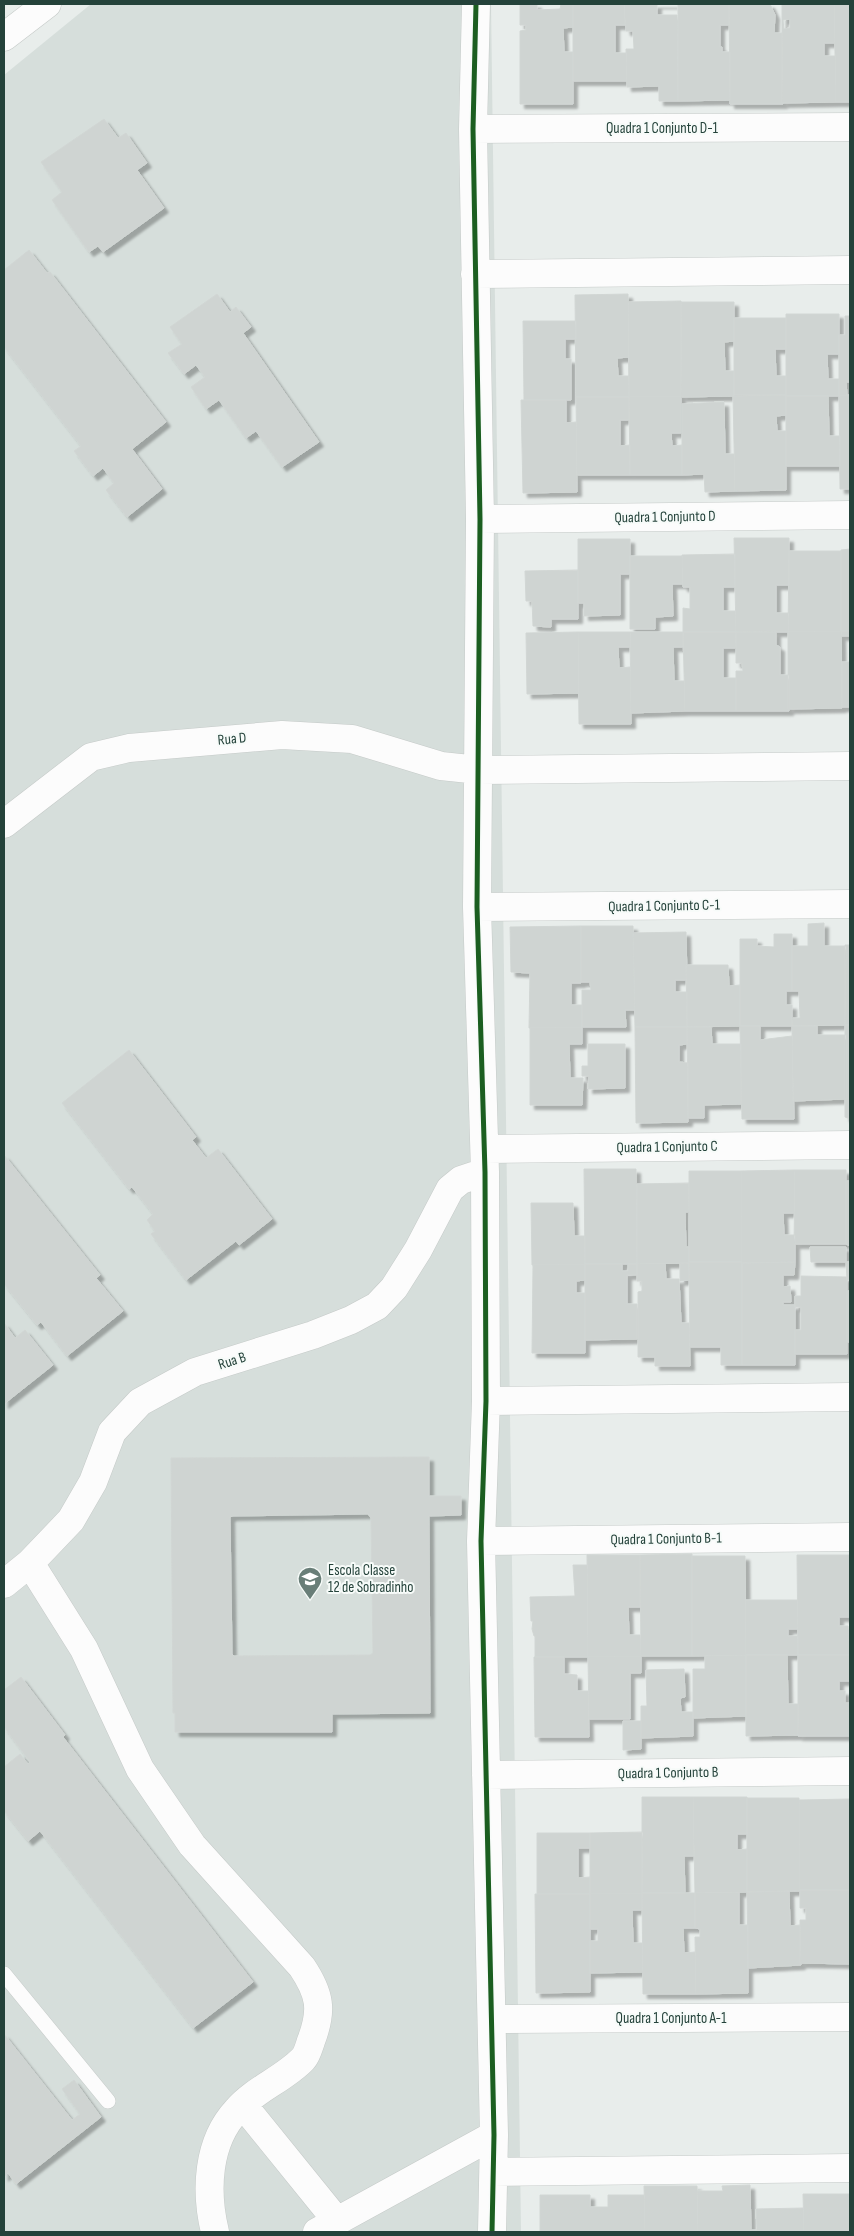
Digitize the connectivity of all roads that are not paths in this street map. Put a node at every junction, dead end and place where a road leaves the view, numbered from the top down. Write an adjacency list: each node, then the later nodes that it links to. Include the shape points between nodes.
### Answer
1 (47, 4): 3 (street)
2 (476, 4): 5 (street)
3 (4, 37)
4 (850, 127): 5 (street, Quadra 1 Conjunto D-1)
5 (473, 129): 7 (street)
6 (850, 270): 7 (street)
7 (475, 274): 9 (street)
8 (850, 515): 9 (street, Quadra 1 Conjunto D)
9 (480, 519): 11 (street)
10 (850, 766): 11 (street)
11 (479, 770): 12 (street, Rua D, via 441,766 352,739 282,734 128,748 91,757); 14 (street)
12 (4, 824)
13 (850, 904): 14 (street, Quadra 1 Conjunto C-1)
14 (477, 907): 16 (street)
15 (850, 1145): 16 (street, Quadra 1 Conjunto C)
16 (485, 1160): 18 (street); 21 (street, Rua B, via 450,1189 413,1258 394,1288 377,1306 313,1335 195,1372 140,1402 112,1432 93,1482 71,1520)
17 (850, 1397): 18 (street)
18 (486, 1401): 20 (street)
19 (850, 1537): 20 (street, Quadra 1 Conjunto B-1)
20 (482, 1541): 24 (street)
21 (30, 1564): 22 (street, Rua B); 29 (street, via 84,1649 140,1769 192,1845 302,1967 314,1986 319,2002 317,2025 304,2058)
22 (4, 1584)
23 (850, 1771): 24 (street, Quadra 1 Conjunto B)
24 (486, 1775): 27 (street)
25 (4, 1974): 28 (lane)
26 (850, 2017): 27 (street, Quadra 1 Conjunto A-1)
27 (492, 2019): 30 (street)
28 (108, 2101)
29 (243, 2105): 33 (street); 34 (street, via 215,2144 209,2190)
30 (494, 2135): 32 (street); 33 (street)
31 (850, 2168): 32 (street)
32 (494, 2172): 35 (street)
33 (327, 2227)
34 (215, 2232)
35 (492, 2232)

